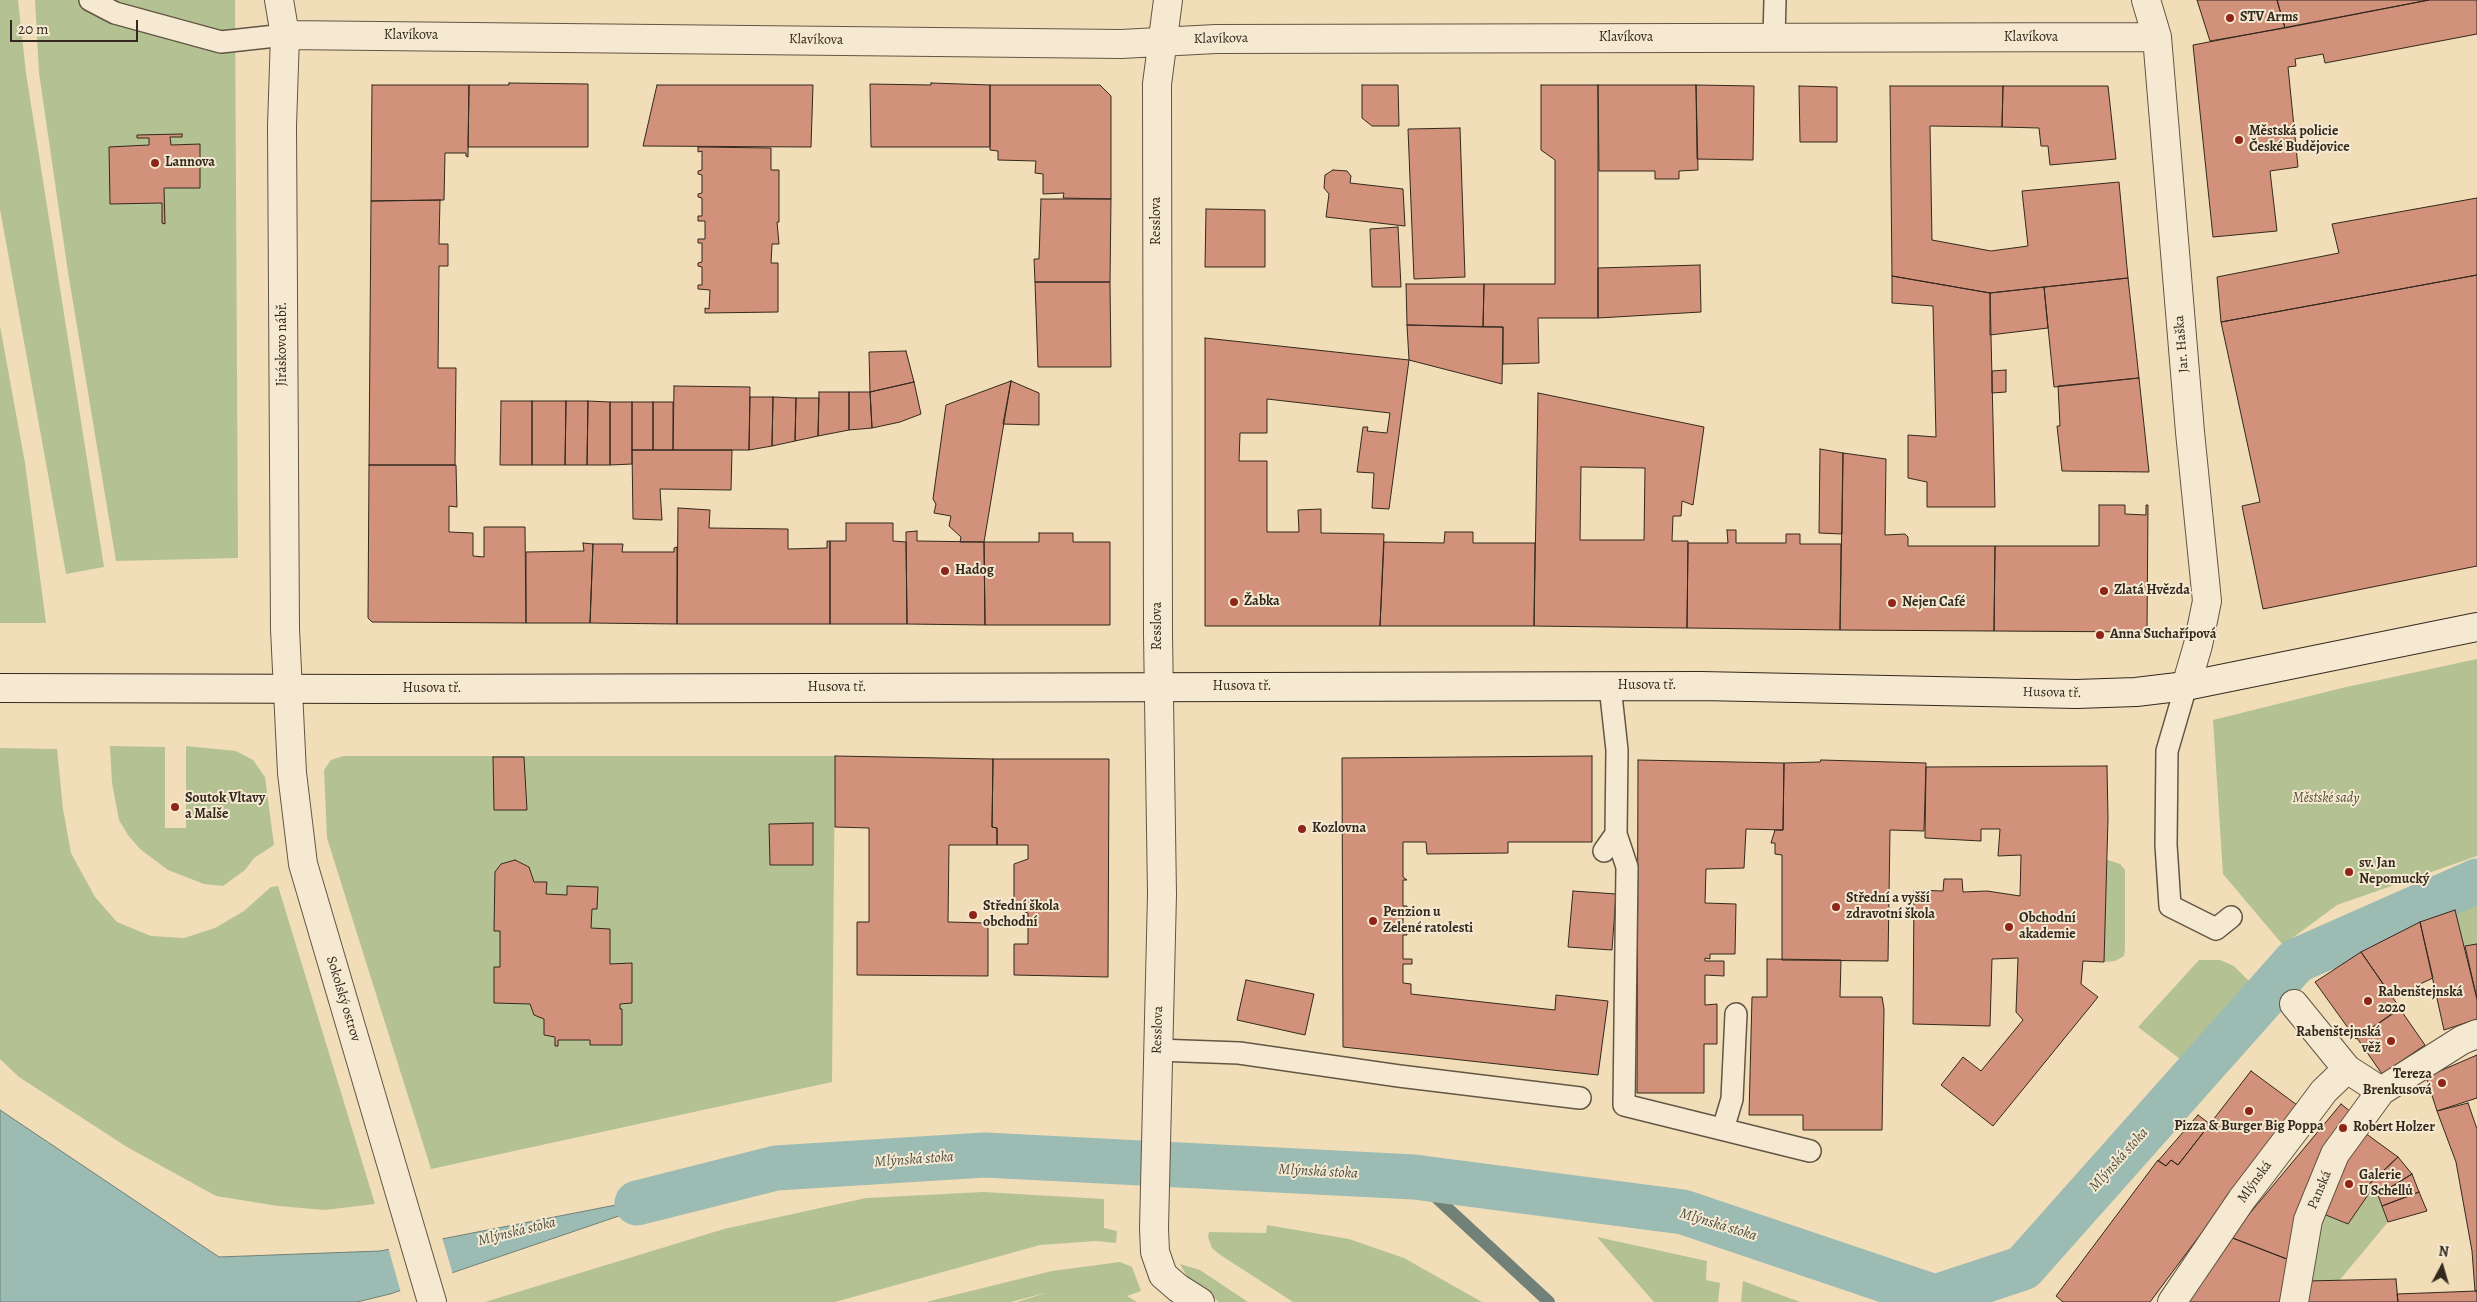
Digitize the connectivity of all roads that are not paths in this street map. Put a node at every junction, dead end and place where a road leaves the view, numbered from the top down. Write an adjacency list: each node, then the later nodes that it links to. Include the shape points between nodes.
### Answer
1 (90, 0): 6 (lane, via 115,13 221,42)
2 (279, 0): 6 (street, Jiráskovo nábř.)
3 (1168, 0): 9 (street, Resslova)
4 (1775, 0): 8 (lane)
5 (2146, 0): 7 (street, Jar. Haška)
6 (285, 36): 9 (street, Klavíkova); 15 (street, Jiráskovo nábř., via 282,126)
7 (2157, 37): 8 (street, Klavíkova); 13 (street, Jar. Haška, via 2207,601)
8 (1774, 38): 9 (street, Klavíkova, via 1216,39)
9 (1162, 42): 11 (street, Resslova, via 1157,84)
10 (2477, 627): 13 (street, Husova tř.)
11 (1159, 686): 12 (street, Husova tř.); 15 (street, Husova tř.); 22 (street, Resslova, via 1162,894)
12 (1610, 686): 13 (street, Husova tř., via 2076,694); 16 (lane, via 1617,750)
13 (2186, 686): 18 (lane, via 2167,751 2166,845 2170,906 2216,929)
14 (0, 688): 15 (street, Husova tř.)
15 (288, 689): 28 (street, Sokolský ostrov, via 292,774 303,864)
16 (1616, 834): 17 (lane); 26 (lane, via 1627,867 1624,1105)
17 (1604, 852)
18 (2231, 917)
19 (2294, 1004): 23 (street)
20 (1736, 1014): 26 (lane, via 1732,1099)
21 (2477, 1034): 24 (street, Panská)
22 (1157, 1050): 25 (lane, via 1239,1053); 29 (street, Resslova, via 1154,1240 1164,1275)
23 (2347, 1069): 24 (street); 30 (street, Mlýnská, via 2318,1099 2242,1199)
24 (2381, 1091): 31 (street, Panská, via 2335,1154 2311,1212)
25 (1580, 1098)
26 (1723, 1129): 27 (lane)
27 (1810, 1151)
28 (432, 1302)
29 (1200, 1302)
30 (2172, 1302)
31 (2294, 1302)

